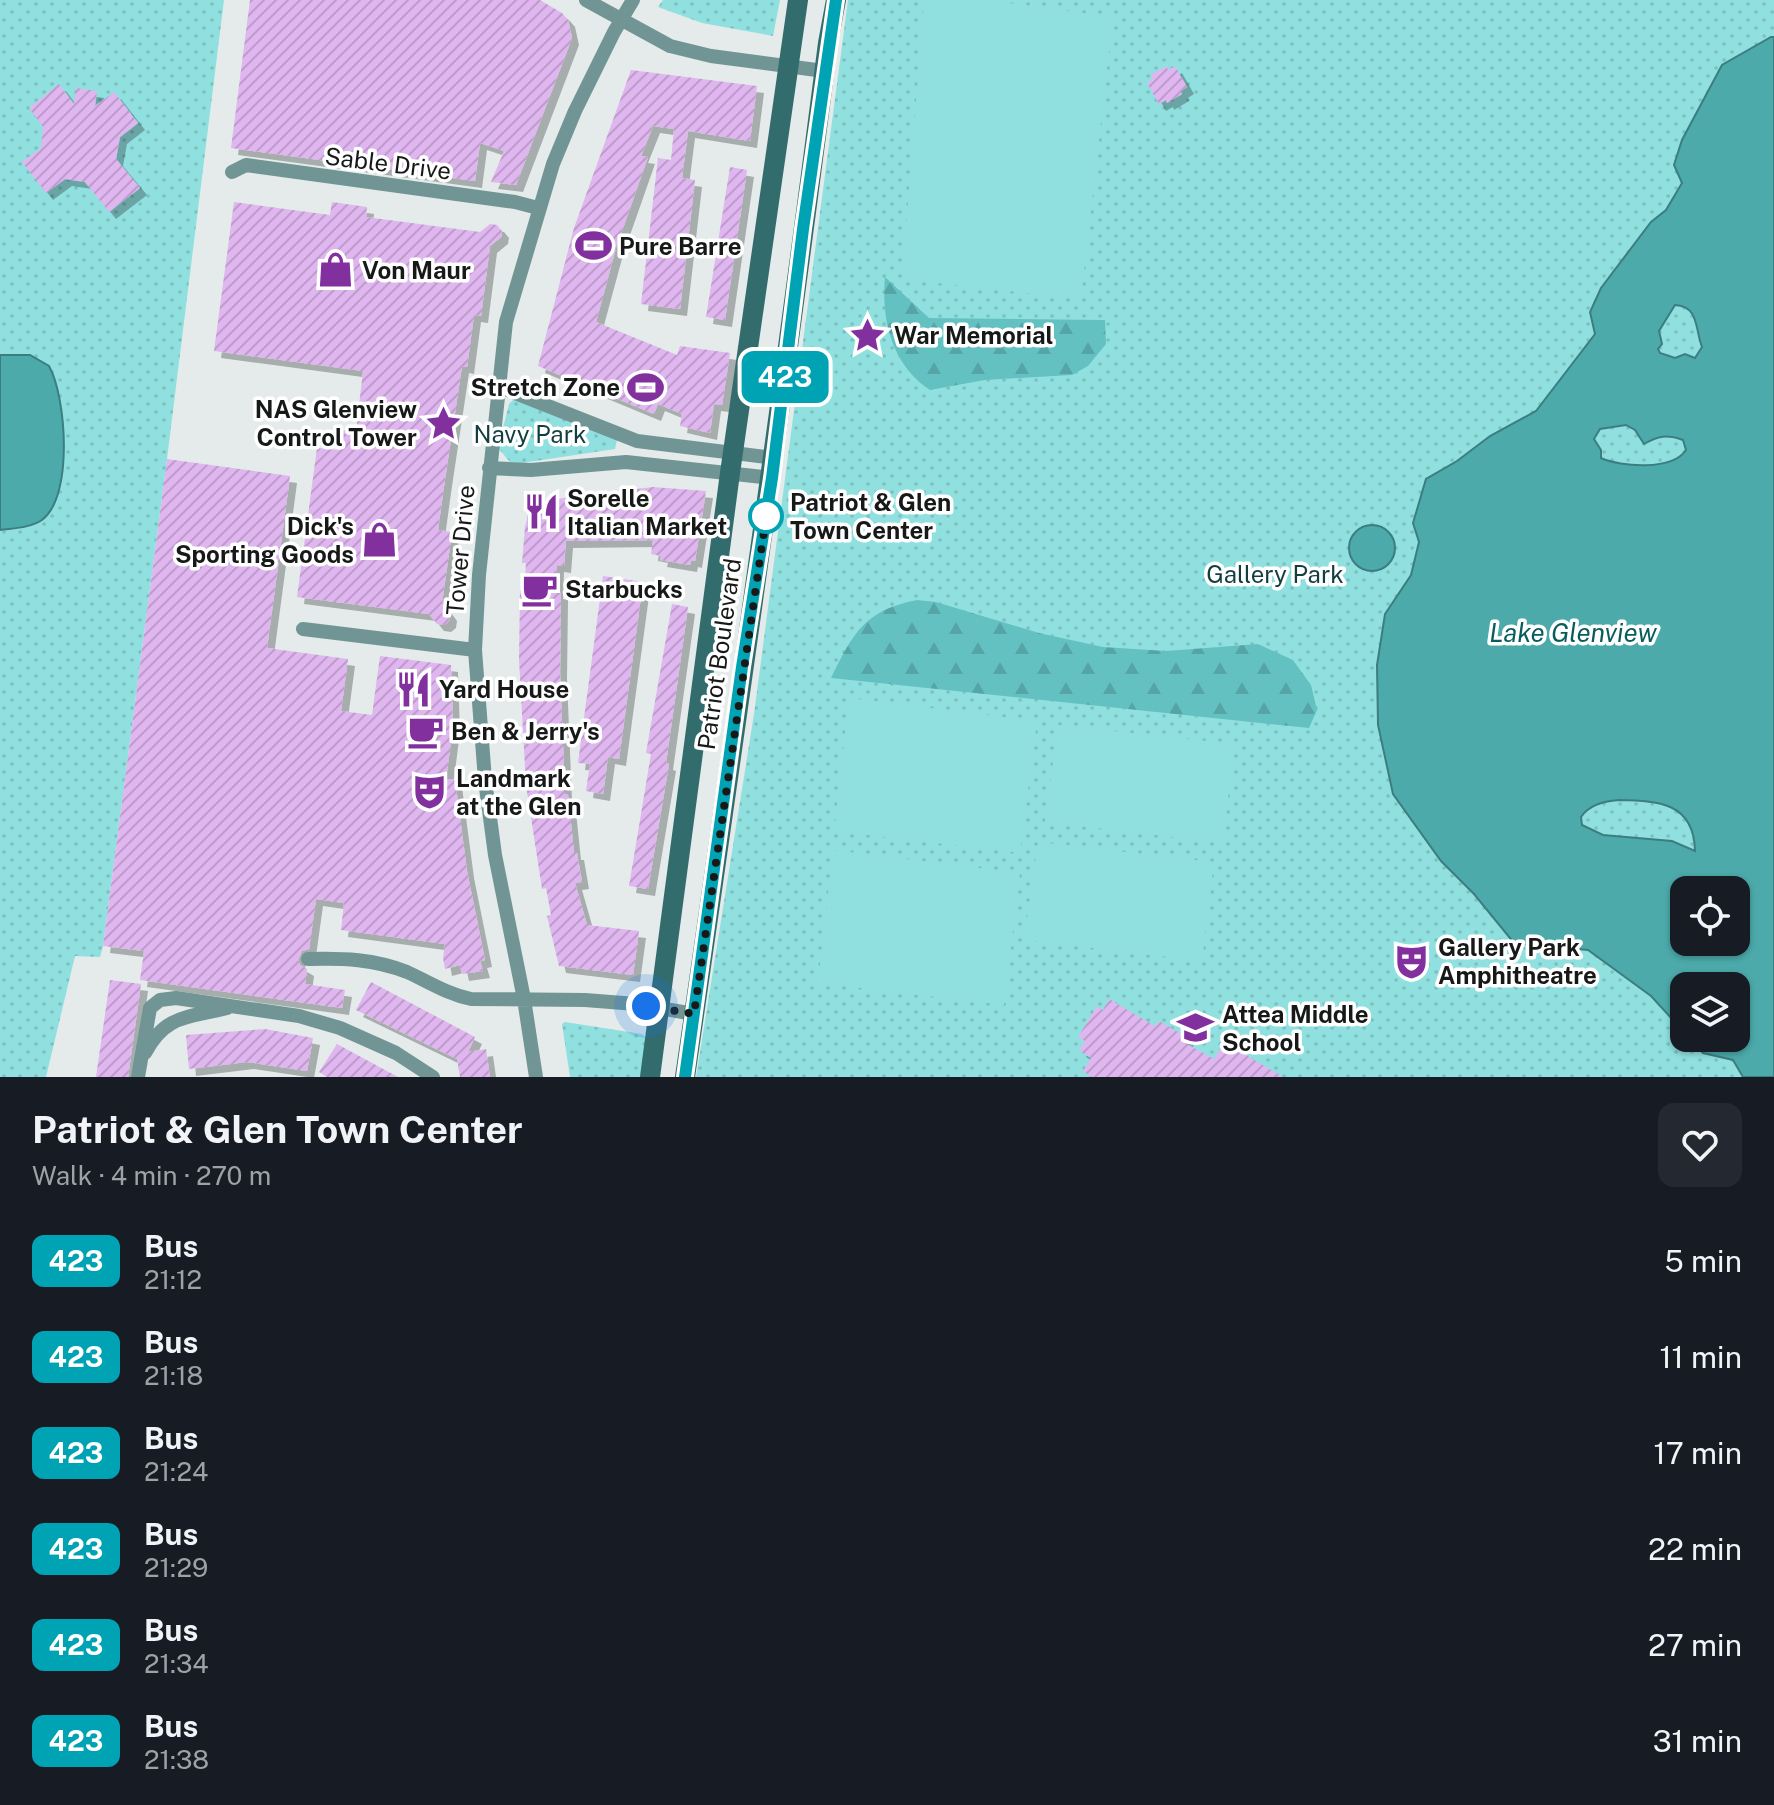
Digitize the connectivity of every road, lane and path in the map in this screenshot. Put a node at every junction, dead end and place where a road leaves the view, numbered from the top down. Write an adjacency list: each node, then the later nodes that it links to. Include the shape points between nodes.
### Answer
1 (586, 0): 5 (street)
2 (633, 0): 5 (street, Tower Drive)
3 (798, 0): 6 (main road, Patriot Boulevard)
4 (836, 0): 7 (main road, Patriot Boulevard)
5 (620, 20): 6 (street, via 670,46); 9 (street, Tower Drive, via 575,111)
6 (787, 65): 7 (street); 13 (main road, Patriot Boulevard)
7 (824, 71): 15 (main road, Patriot Boulevard)
8 (232, 172): 9 (street, Sable Drive, via 250,166)
9 (538, 208): 10 (street, Tower Drive, via 506,322)
10 (500, 387): 11 (street); 14 (street, Tower Drive)
11 (622, 435): 12 (street); 13 (street)
12 (623, 462): 13 (street); 14 (street)
13 (732, 463): 15 (street); 21 (main road, Patriot Boulevard)
14 (489, 468): 17 (street, Tower Drive)
15 (773, 468): 22 (main road, Patriot Boulevard)
16 (303, 629): 17 (street)
17 (475, 650): 19 (street, Tower Drive, via 495,855)
18 (308, 959): 19 (street, via 381,963 471,999)
19 (524, 999): 21 (street); 26 (street, Tower Drive)
20 (235, 1006): 23 (street, via 177,1018 150,1042); 23 (street, via 160,1000 150,1008); 25 (street, via 340,1028)
21 (660, 1008): 22 (street); 27 (main road, Patriot Boulevard)
22 (694, 1014): 28 (main road, Patriot Boulevard)
23 (140, 1061): 24 (street)
24 (138, 1077)
25 (433, 1077)
26 (536, 1077)
27 (650, 1077)
28 (685, 1077)

